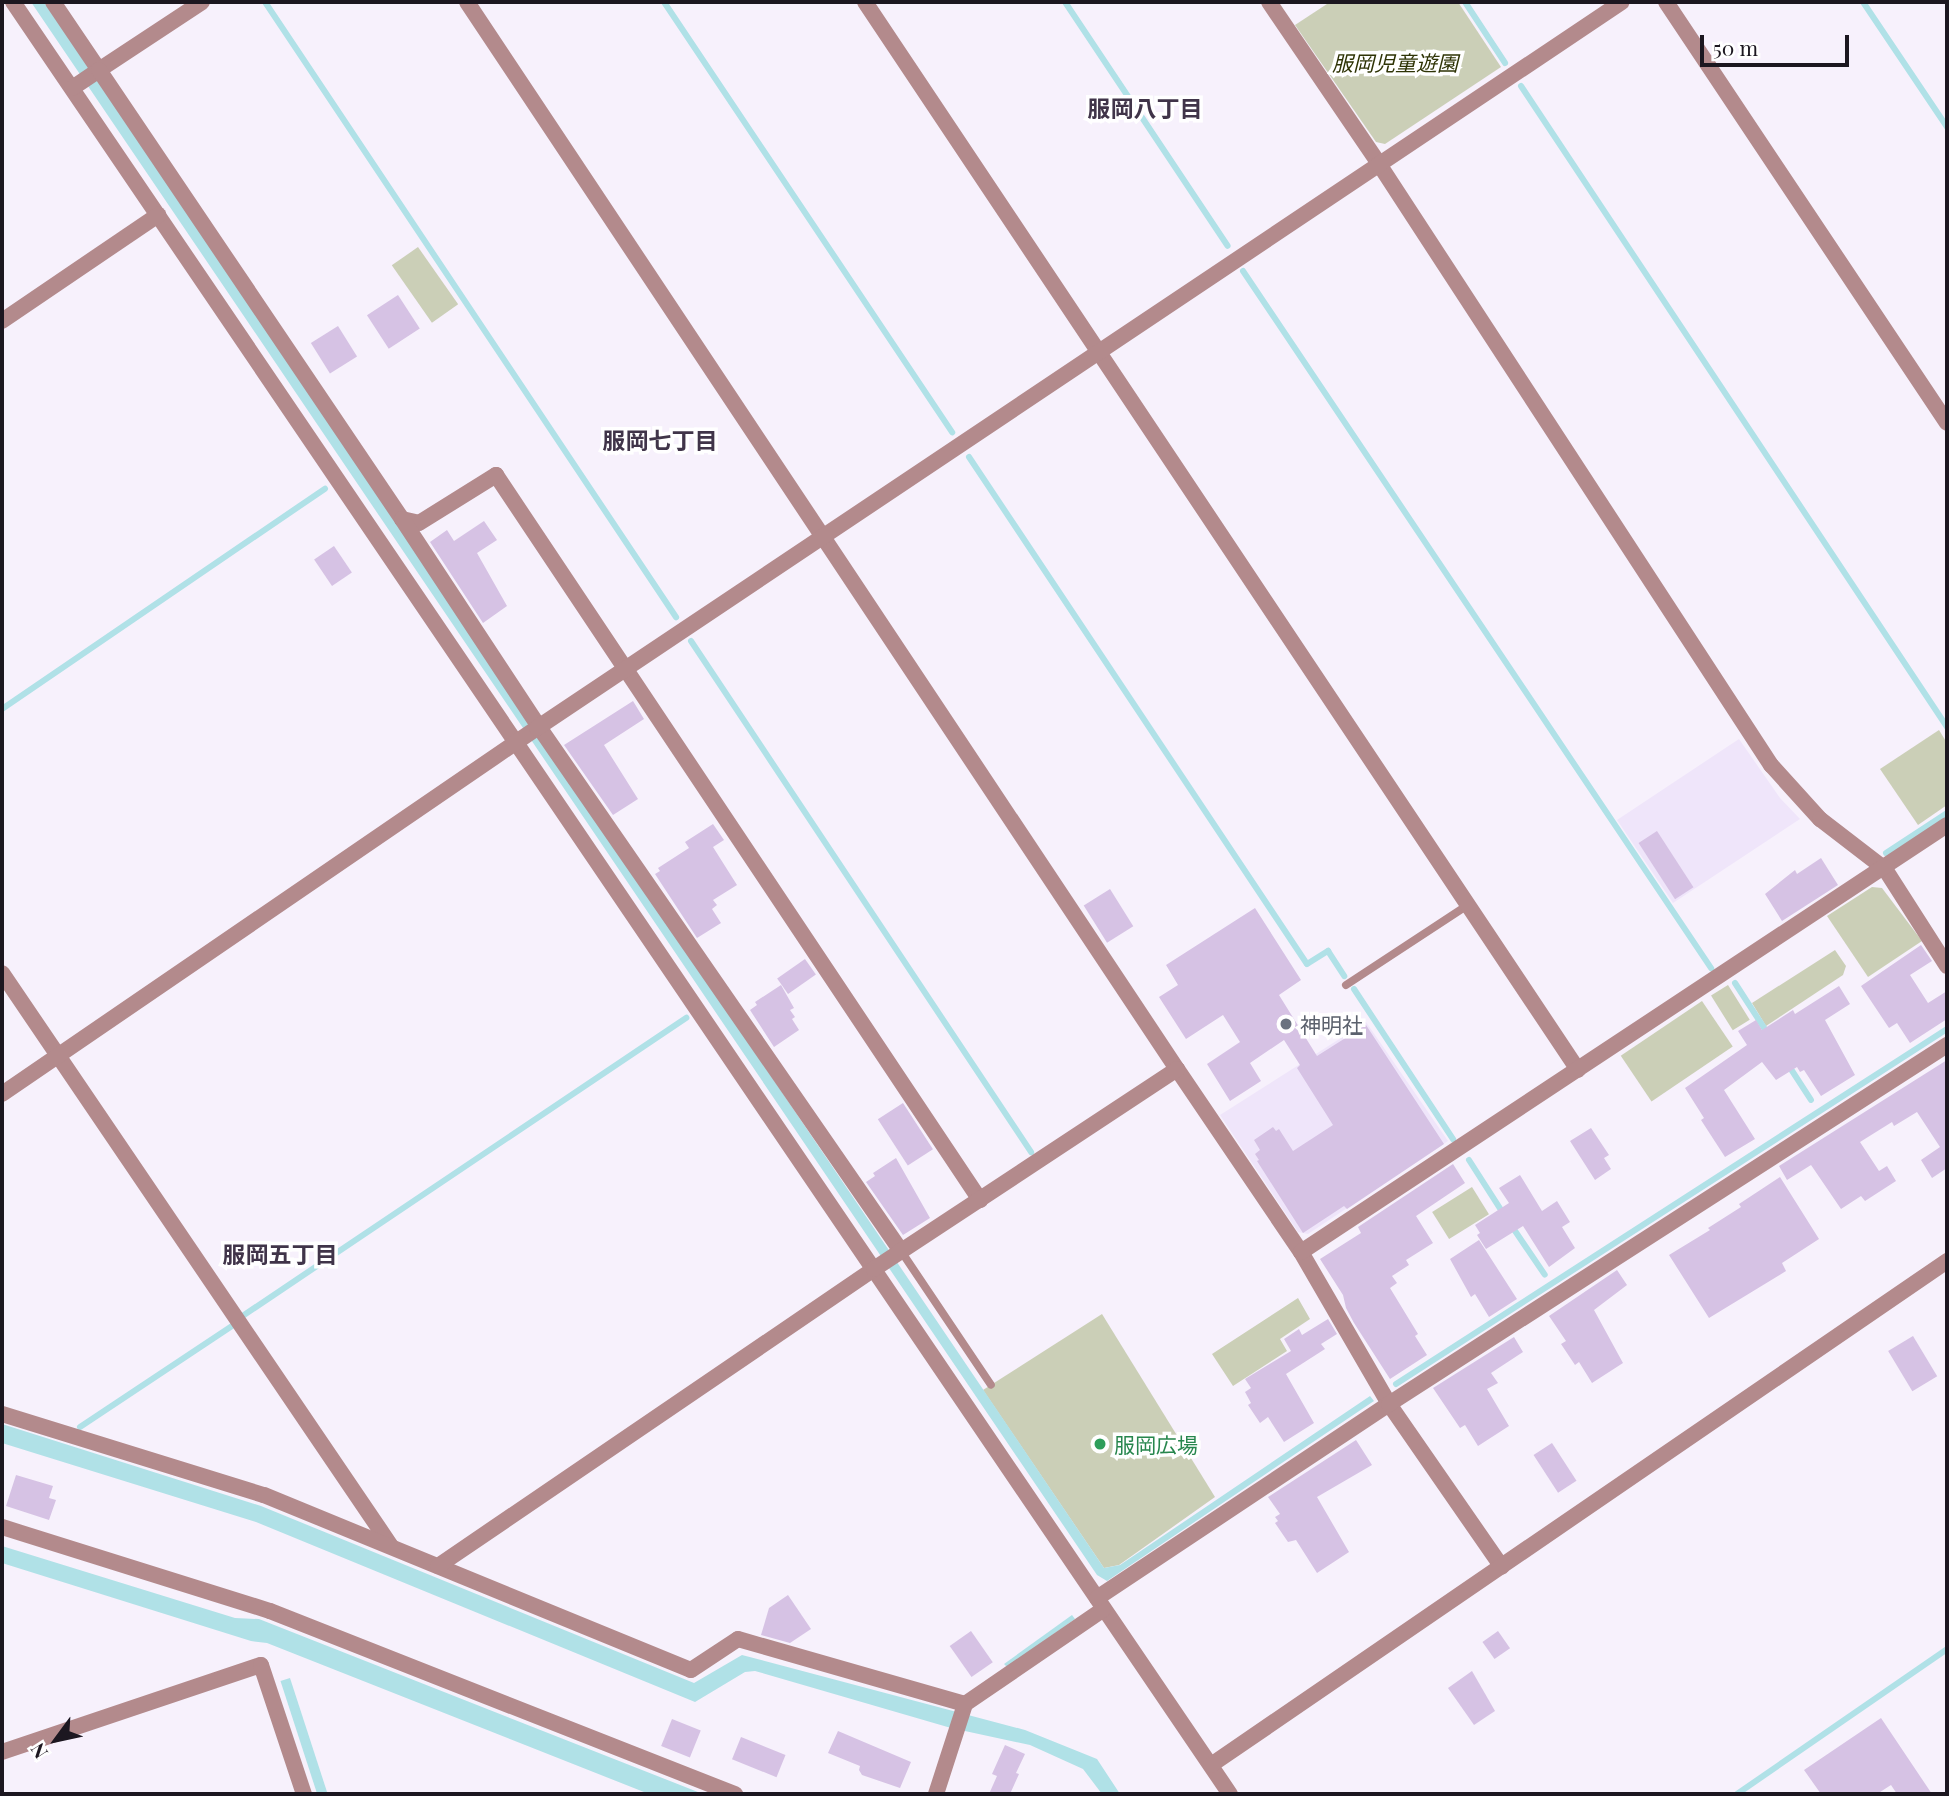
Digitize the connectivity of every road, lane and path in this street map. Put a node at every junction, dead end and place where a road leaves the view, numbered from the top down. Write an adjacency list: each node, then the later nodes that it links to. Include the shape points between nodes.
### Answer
1 (13, 2): 10 (street)
2 (52, 2): 9 (street)
3 (202, 2): 9 (street)
4 (467, 2): 17 (street)
5 (865, 2): 14 (street)
6 (1269, 2): 11 (street)
7 (1622, 2): 11 (street)
8 (1666, 2): 15 (street)
9 (99, 70): 10 (street); 16 (street)
10 (72, 88): 12 (street)
11 (1379, 164): 14 (street); 22 (street, via 1771,765 1820,819)
12 (158, 215): 13 (street); 20 (street)
13 (2, 321)
14 (1099, 352): 17 (street); 23 (street)
15 (1947, 423)
16 (402, 519): 18 (street, via 419,523 496,475); 19 (street)
17 (822, 537): 18 (street); 29 (street)
18 (625, 669): 19 (street); 32 (street)
19 (538, 728): 20 (street); 33 (street)
20 (516, 742): 28 (street); 36 (street)
21 (1947, 825): 22 (street)
22 (1885, 869): 24 (street); 30 (street)
23 (1468, 905): 26 (lane); 30 (street)
24 (1947, 967)
25 (2, 973): 28 (street)
26 (1346, 985)
27 (1947, 1045): 38 (street)
28 (58, 1055): 31 (street); 41 (street)
29 (1177, 1069): 32 (street); 34 (street)
30 (1578, 1070): 34 (street)
31 (2, 1094)
32 (980, 1200): 33 (street)
33 (901, 1251): 36 (street); 37 (lane)
34 (1301, 1252): 38 (street)
35 (1947, 1261): 43 (street)
36 (874, 1269): 42 (street); 44 (street)
37 (991, 1385)
38 (1389, 1405): 43 (street); 44 (street)
39 (2, 1414): 41 (street, via 264,1495)
40 (2, 1527): 49 (street, via 270,1611)
41 (391, 1546): 42 (street)
42 (438, 1566): 45 (street, via 691,1670 738,1639)
43 (1502, 1567): 47 (street)
44 (1101, 1604): 45 (street); 47 (street)
45 (964, 1707): 50 (street)
46 (2, 1752): 48 (street, via 261,1665)
47 (1211, 1765): 51 (street)
48 (304, 1794)
49 (735, 1794)
50 (936, 1794)
51 (1230, 1794)

